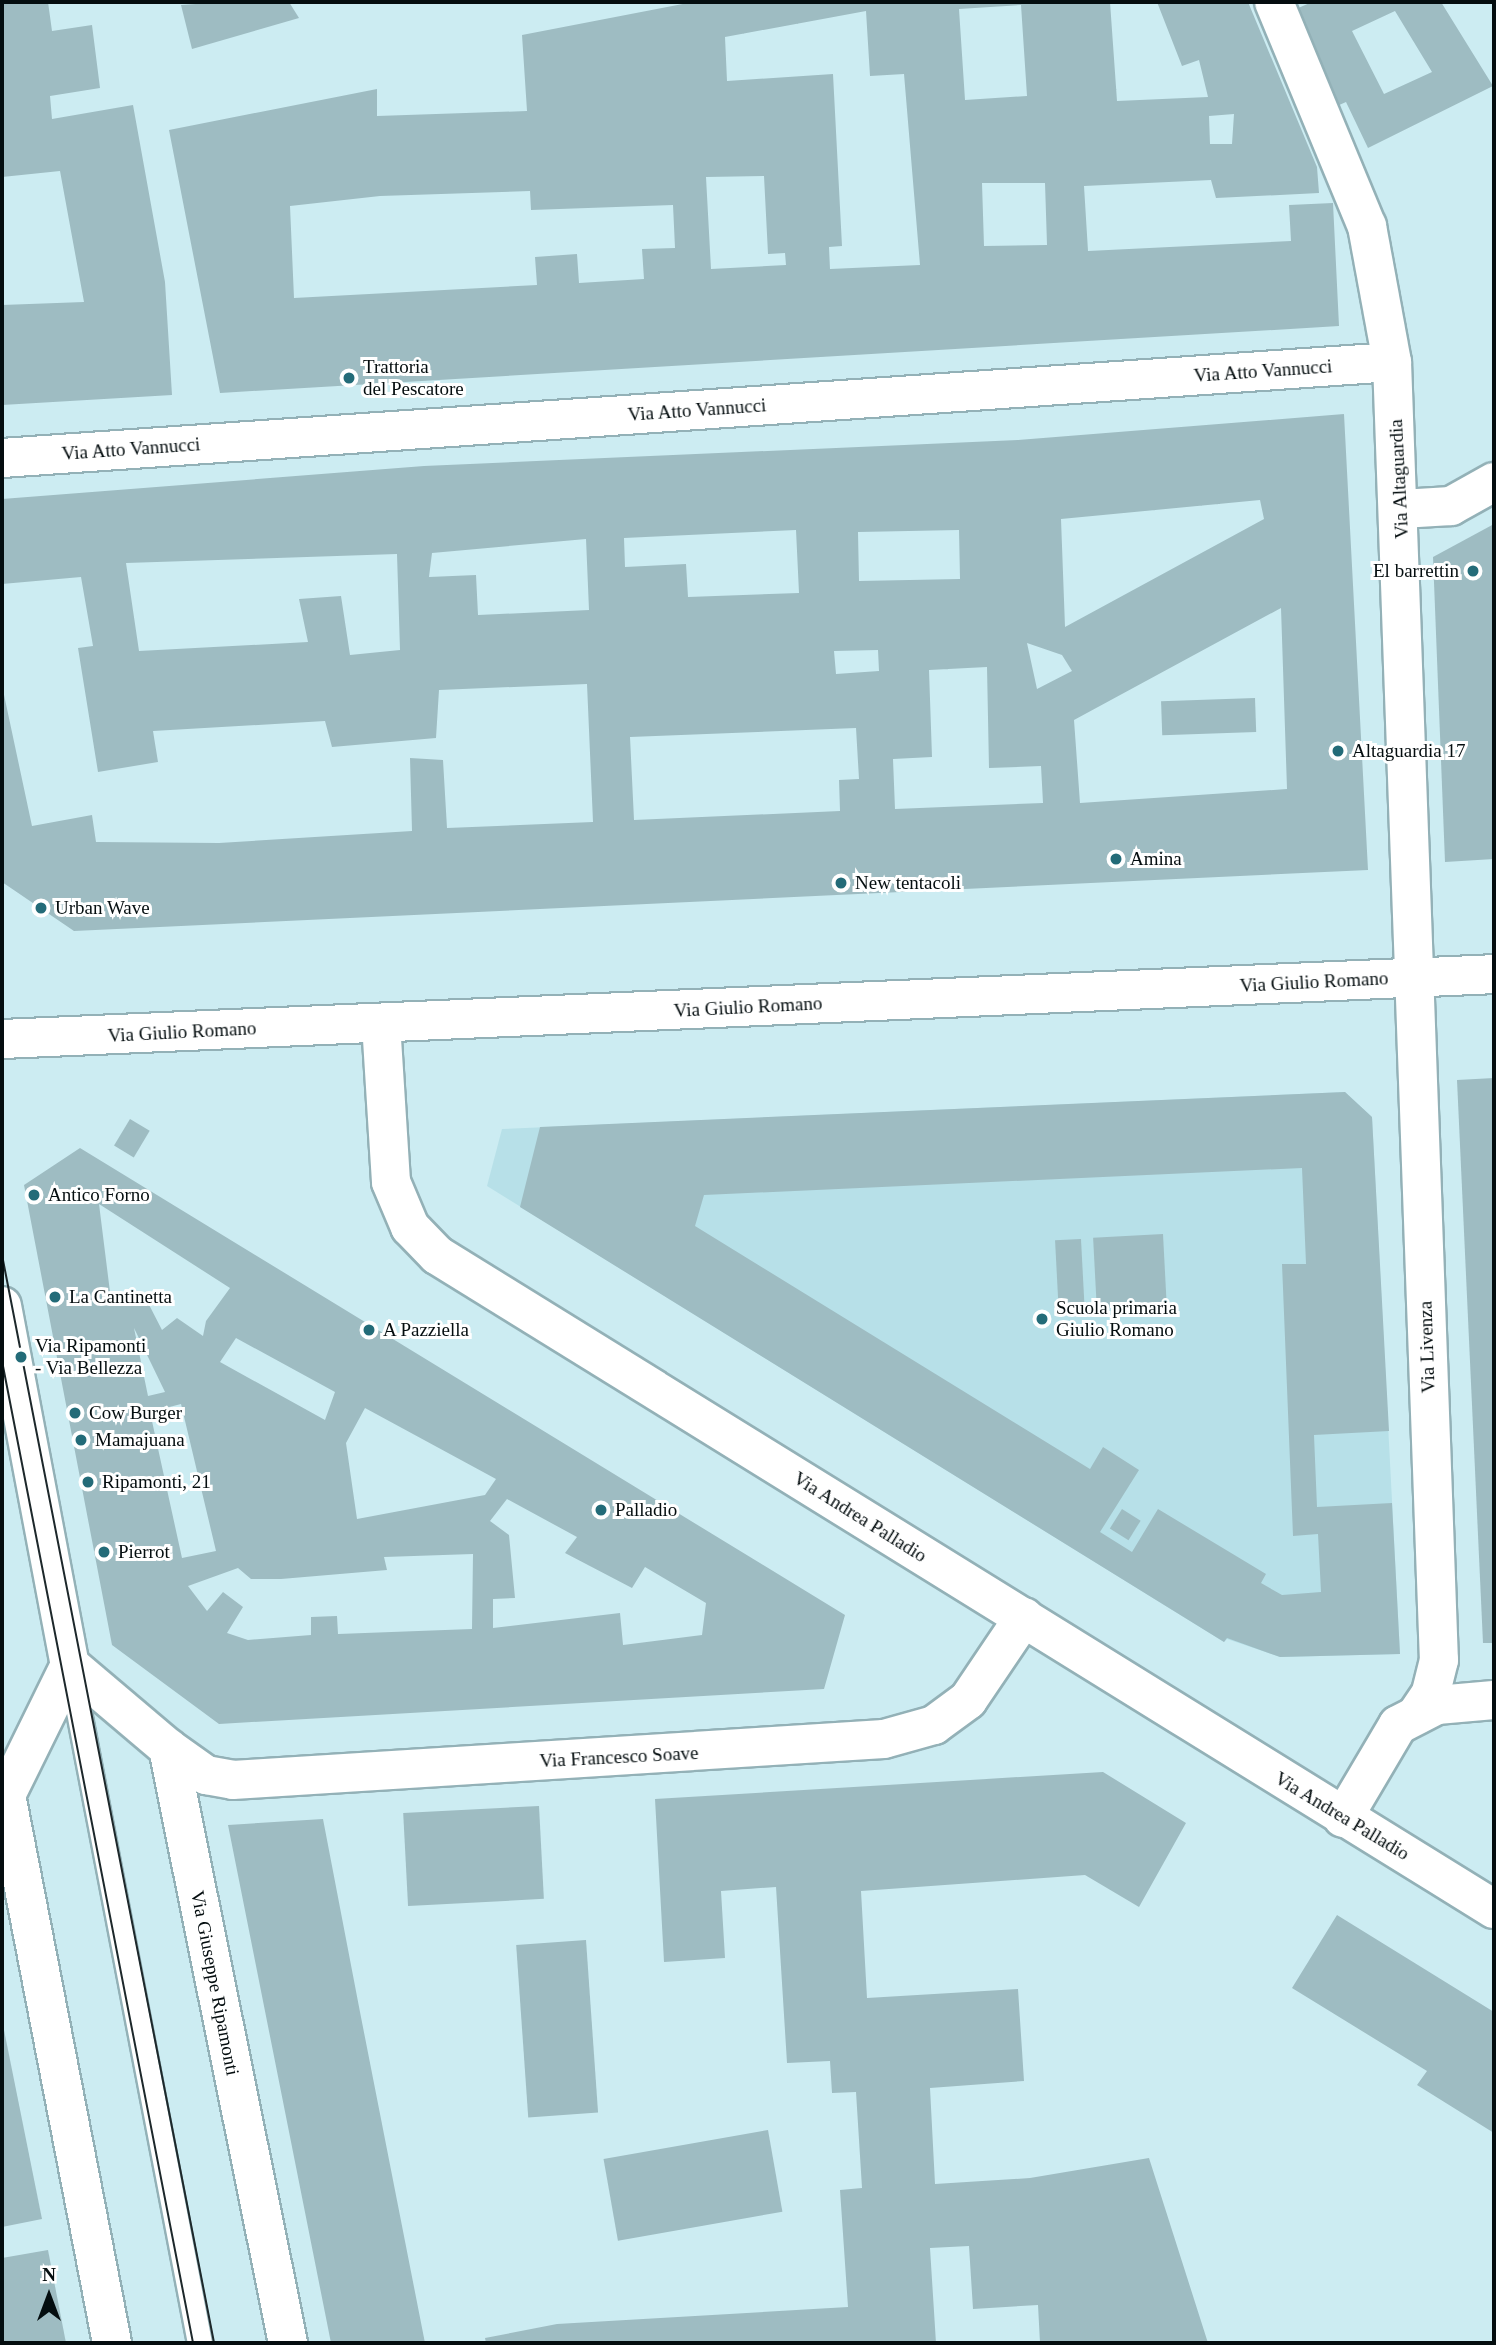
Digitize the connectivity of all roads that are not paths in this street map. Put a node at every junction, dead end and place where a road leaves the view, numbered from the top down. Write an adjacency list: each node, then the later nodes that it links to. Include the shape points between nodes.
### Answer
1 (1273, 2): 2 (street, Via Altaguardia, via 1367,226)
2 (1392, 362): 3 (street, Via Atto Vannucci); 5 (street, Via Altaguardia)
3 (2, 458)
4 (1494, 482): 5 (street, via 1451,506)
5 (1401, 509): 7 (street, Via Altaguardia)
6 (1494, 974): 7 (street, Via Giulio Romano)
7 (1413, 978): 8 (street, Via Giulio Romano); 14 (street, Via Livenza, via 1440,1660 1431,1693)
8 (381, 1023): 9 (street, Via Giulio Romano); 11 (street, Via Andrea Palladio, via 391,1182 410,1227 425,1245)
9 (2, 1039)
10 (2, 1306): 12 (street)
11 (1024, 1617): 15 (street, Via Francesco Soave, via 968,1700 934,1725 896,1738 233,1780 206,1774); 17 (street, Via Andrea Palladio)
12 (70, 1665): 15 (street); 16 (street); 20 (lane)
13 (1494, 1700): 14 (street)
14 (1418, 1712): 17 (street, Via Livenza, via 1384,1744)
15 (168, 1748): 21 (street, Via Giuseppe Ripamonti)
16 (4, 1795): 19 (street)
17 (1343, 1818): 18 (street, Via Andrea Palladio)
18 (1494, 1909)
19 (112, 2343)
20 (200, 2343)
21 (288, 2343)

